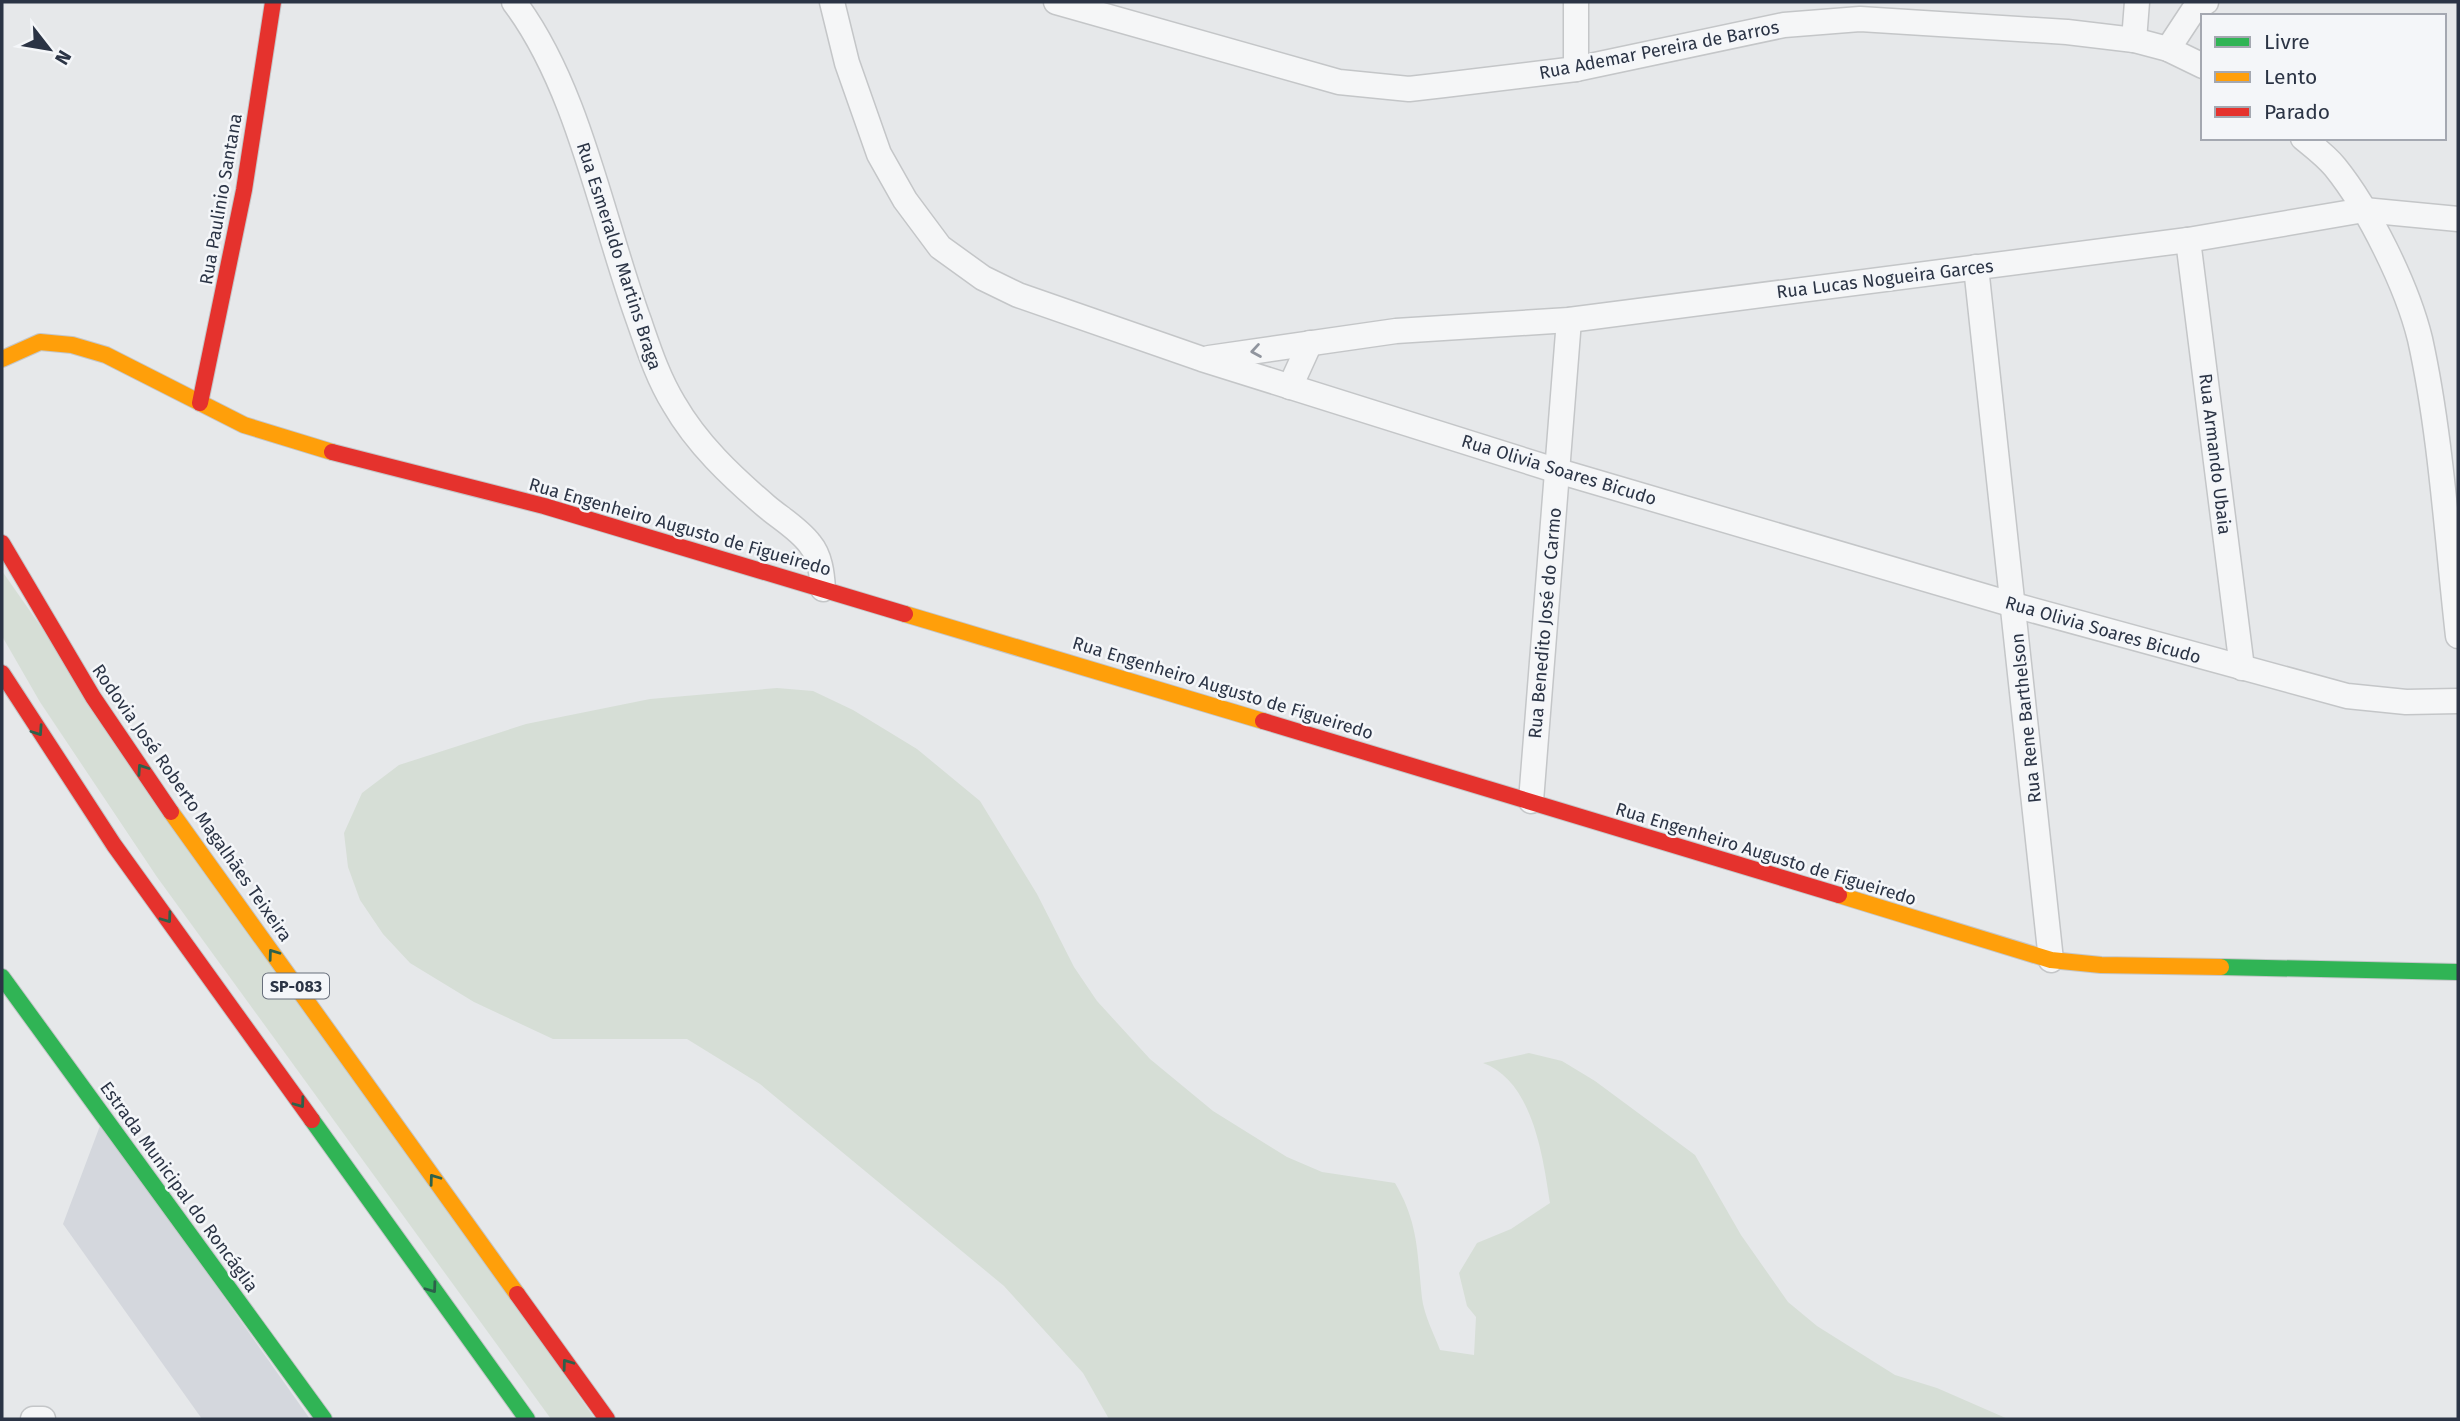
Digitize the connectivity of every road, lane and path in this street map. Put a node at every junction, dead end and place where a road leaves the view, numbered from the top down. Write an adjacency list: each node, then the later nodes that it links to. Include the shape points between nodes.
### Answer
1 (273, 2): 22 (main road, Rua Paulinio Santana, via 244,190)
2 (514, 2): 26 (street, Rua Esmeraldo Martins Braga, via 555,73 576,126 617,261 661,382 685,424 732,476 811,544 822,567)
3 (832, 2): 20 (street, Rua Olivia Soares Bicudo, via 847,64 879,154 940,247 983,278 1017,295)
4 (1056, 2): 11 (street, Rua Ademar Pereira de Barros, via 1374,88 1409,89)
5 (1576, 2): 11 (street)
6 (2137, 2): 8 (street)
7 (2206, 2): 9 (street, via 2193,11)
8 (2134, 40): 9 (street, Rua Ademar Pereira de Barros); 11 (street, Rua Ademar Pereira de Barros, via 1860,19 1784,25)
9 (2168, 49): 10 (street, Rua Ademar Pereira de Barros)
10 (2201, 65)
11 (1576, 69)
12 (2305, 140): 13 (street, via 2334,165)
13 (2364, 210): 14 (street, Rua Lucas Nogueira Garces); 15 (street, Rua Lucas Nogueira Garces); 23 (street, via 2393,267 2419,337)
14 (2458, 219)
15 (2189, 240): 16 (street, Rua Lucas Nogueira Garces); 29 (street, Rua Armando Ubaia)
16 (1976, 267): 17 (street, Rua Lucas Nogueira Garces); 27 (street, Rua Rene Barthelson)
17 (1569, 320): 18 (street, Rua Lucas Nogueira Garces, via 1396,331); 24 (street, Rua Benedito José do Carmo)
18 (1310, 343): 20 (street, Rua Lucas Nogueira Garces, one-way to 20); 21 (street)
19 (2, 359): 22 (main road, Rua Engenheiro Augusto de Figueiredo, via 40,342 72,345 106,355)
20 (1202, 359): 21 (street, Rua Olivia Soares Bicudo)
21 (1290, 387): 24 (street, Rua Olivia Soares Bicudo)
22 (200, 403): 26 (main road, Rua Engenheiro Augusto de Figueiredo, via 244,425 299,443 544,506)
23 (2447, 444): 28 (street)
24 (1558, 471): 27 (street, Rua Olivia Soares Bicudo); 32 (street, Rua Benedito José do Carmo)
25 (2, 543): 38 (main road, Rodovia José Roberto Magalhães Teixeira / SP-083, one-way to 25, via 176,820 93,697)
26 (823, 589): 32 (main road, Rua Engenheiro Augusto de Figueiredo)
27 (2014, 605): 29 (street, Rua Olivia Soares Bicudo); 33 (street, Rua Rene Barthelson)
28 (2458, 636)
29 (2242, 668): 31 (street, Rua Olivia Soares Bicudo, via 2347,696)
30 (2, 673): 37 (main road, one-way to 37, via 114,845)
31 (2458, 701)
32 (1531, 801): 33 (main road, Rua Engenheiro Augusto de Figueiredo)
33 (2051, 960): 34 (main road, Rua Engenheiro Augusto de Figueiredo, via 2101,965)
34 (2458, 972)
35 (2, 977): 36 (main road, Estrada Municipal do Roncáglia)
36 (324, 1419)
37 (527, 1419)
38 (607, 1419)

